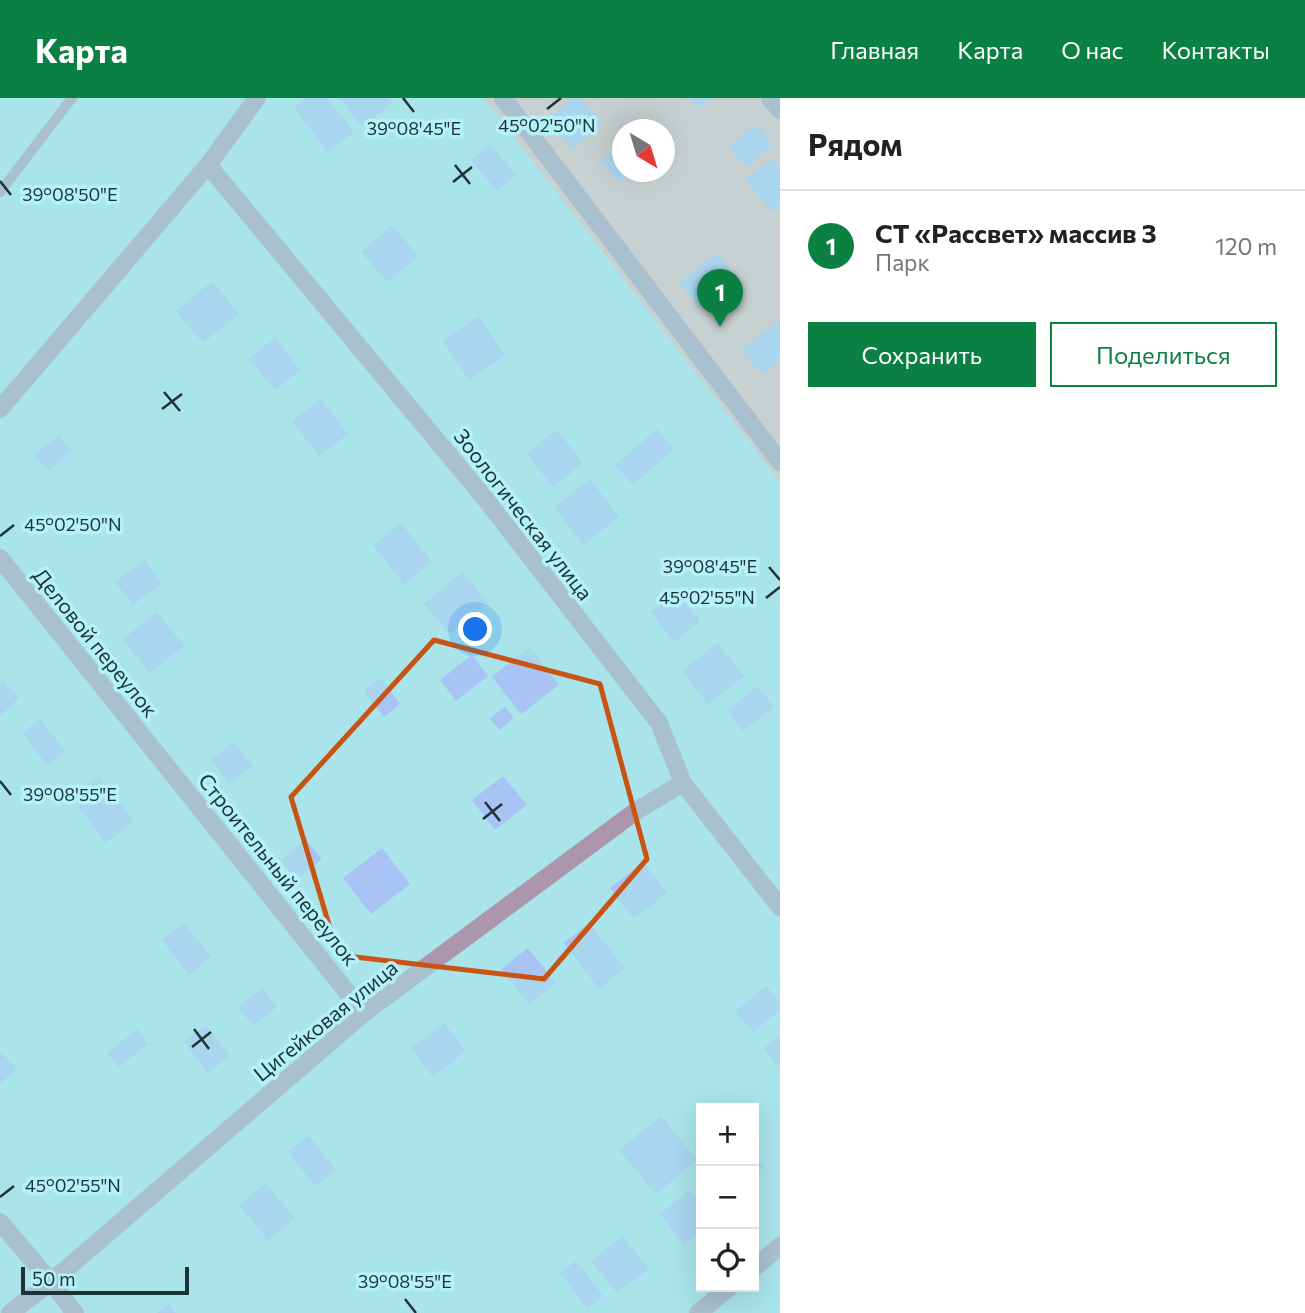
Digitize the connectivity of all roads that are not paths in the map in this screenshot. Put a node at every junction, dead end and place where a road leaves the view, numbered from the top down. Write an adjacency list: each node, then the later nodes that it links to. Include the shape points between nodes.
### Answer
1 (72, 98): 7 (lane)
2 (257, 98): 6 (street)
3 (503, 98): 9 (street)
4 (770, 98): 5 (street)
5 (780, 110)
6 (208, 165): 8 (street); 12 (street, Зоологическая улица, via 487,501 659,723)
7 (0, 192)
8 (0, 409)
9 (780, 462)
10 (0, 558): 11 (street, Деловой переулок)
11 (158, 753): 14 (street, Строительный переулок)
12 (684, 783): 13 (street, Зоологическая улица); 14 (street, Цигейковая улица, via 636,811)
13 (780, 907)
14 (364, 1013): 18 (street, Цигейковая улица)
15 (0, 1222): 18 (street)
16 (780, 1247): 17 (street)
17 (759, 1264)
18 (51, 1282): 20 (street, Цигейковая улица); 21 (street)
19 (724, 1292): 22 (street)
20 (10, 1313)
21 (75, 1313)
22 (698, 1313)

